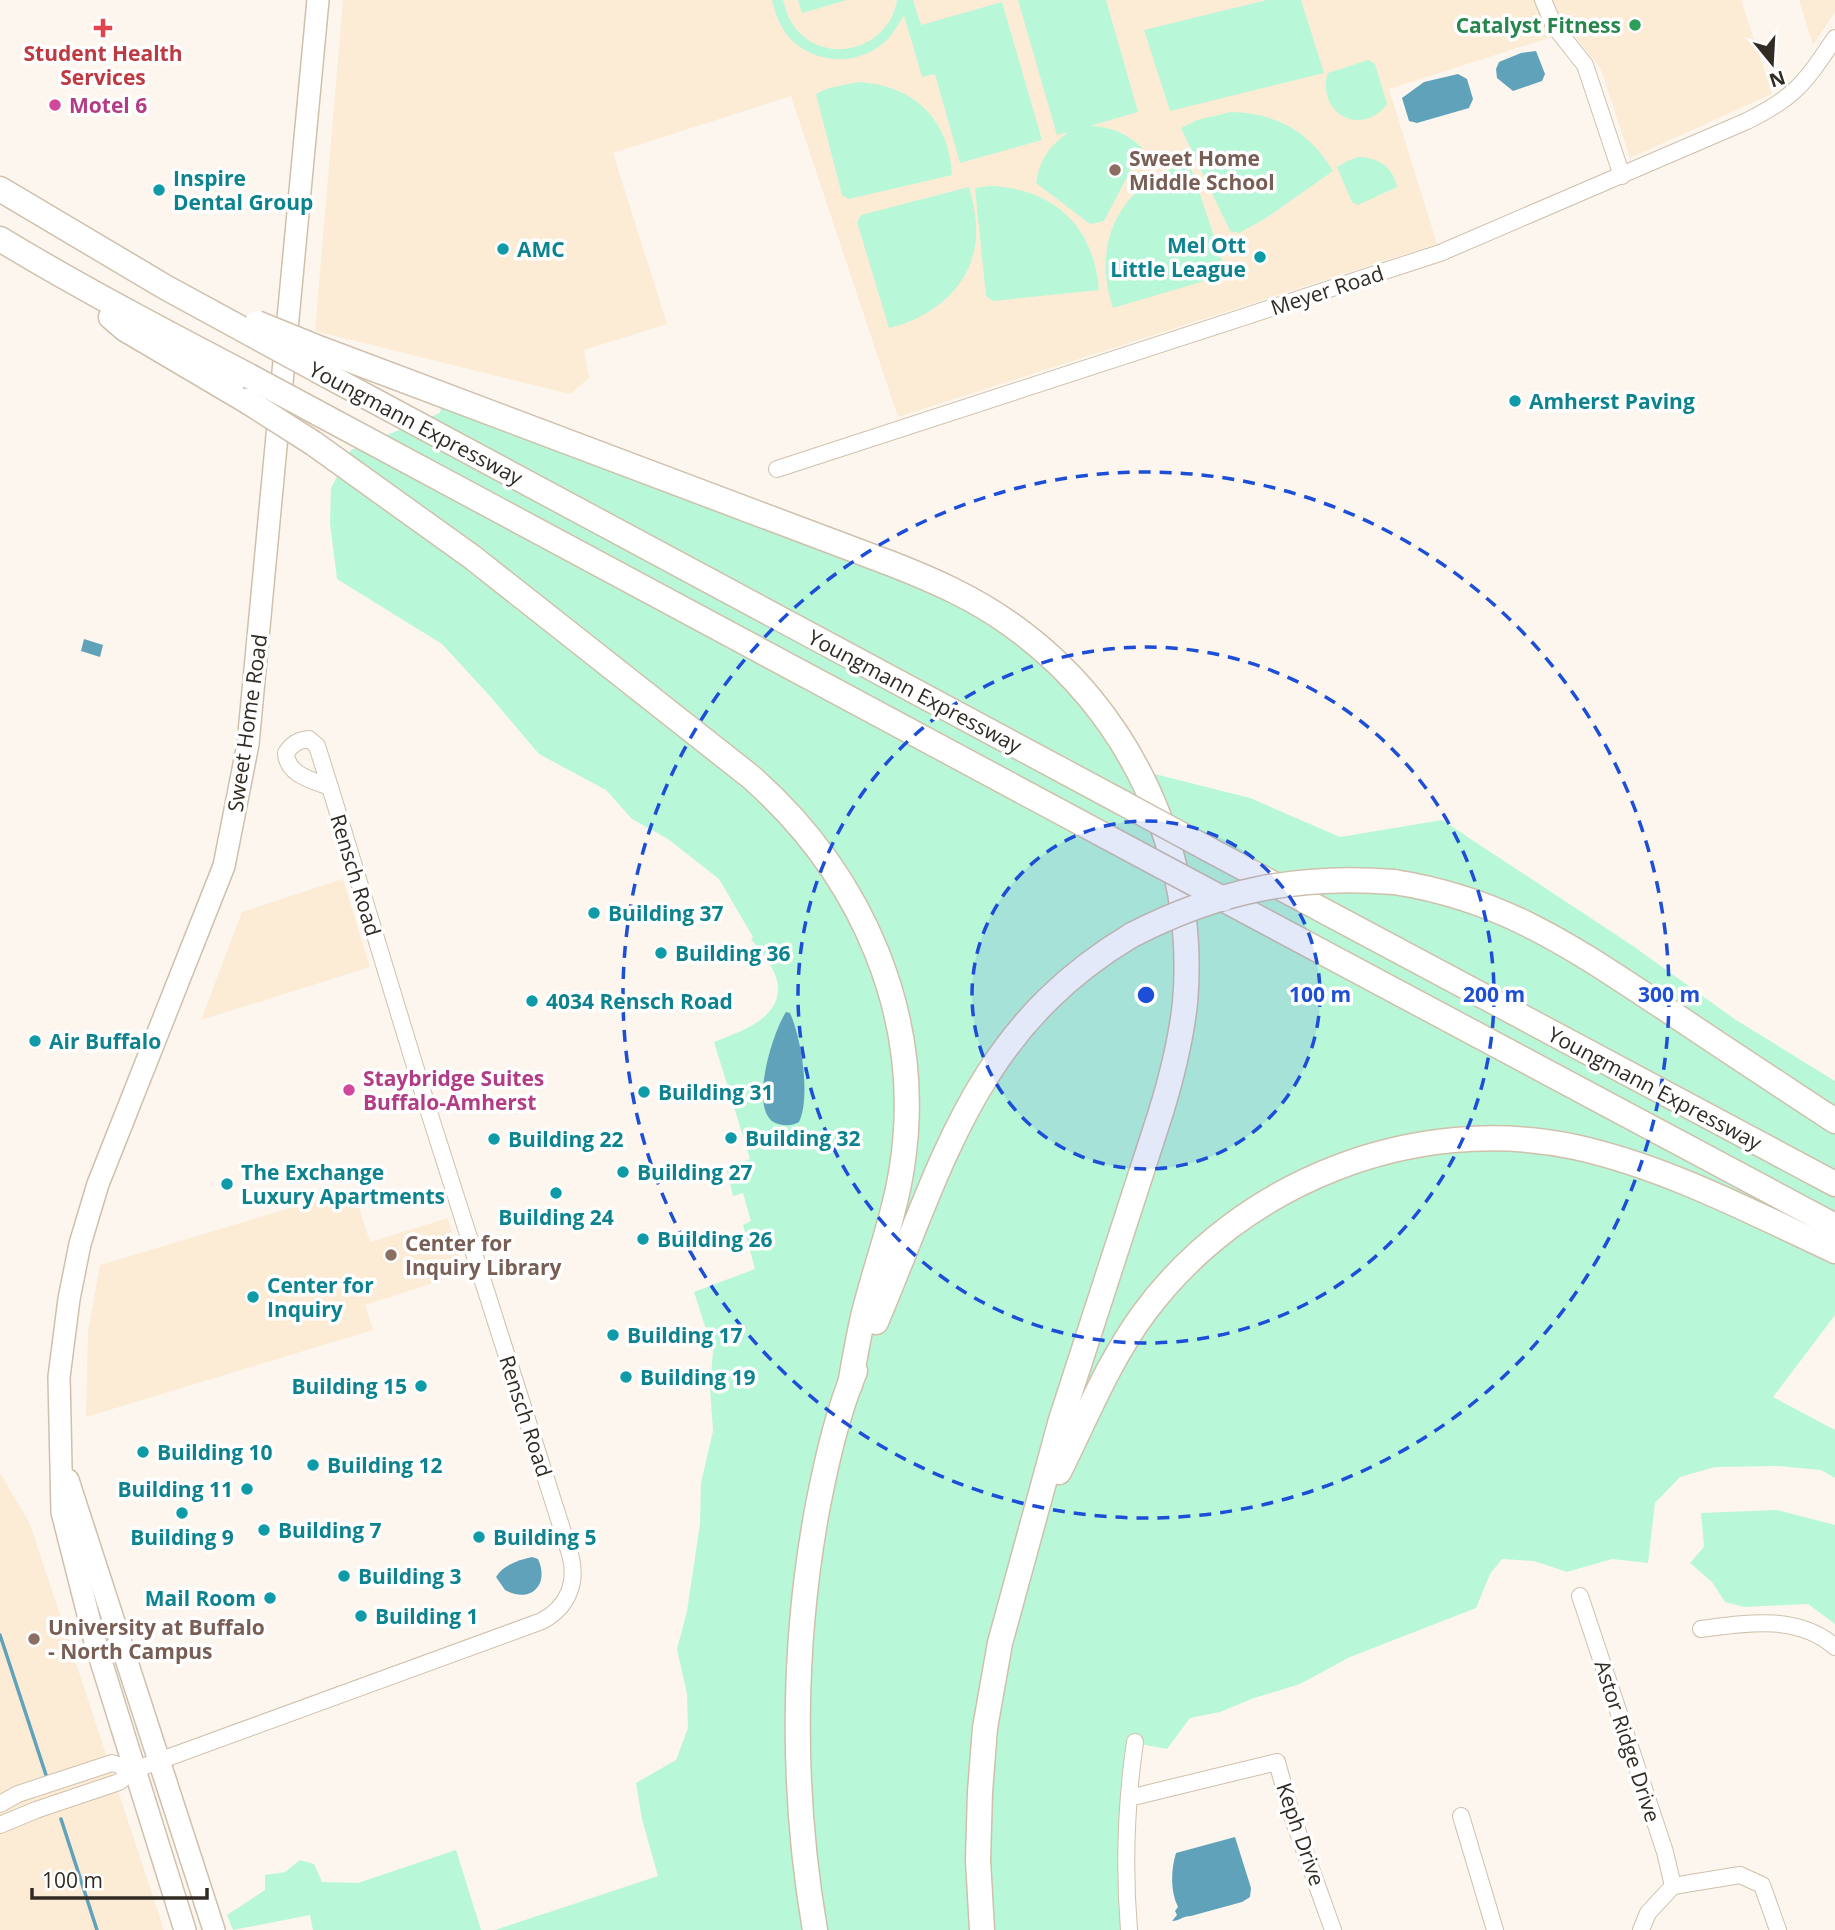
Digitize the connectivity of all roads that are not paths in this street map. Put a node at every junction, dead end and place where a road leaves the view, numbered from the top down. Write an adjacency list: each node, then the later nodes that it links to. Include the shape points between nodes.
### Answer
1 (318, 0): 16 (main road, Sweet Home Road, via 248,744 224,866 98,1184 80,1244 61,1354)
2 (1543, 0): 4 (street, via 1554,26 1588,71)
3 (1835, 38): 4 (street, Meyer Road, via 1784,102)
4 (1622, 176): 9 (street, Meyer Road, via 1440,253)
5 (0, 189): 8 (highway, Youngmann Expressway, bridge, via 164,287)
6 (0, 239): 7 (highway, Youngmann Expressway)
7 (70, 282): 13 (highway, Youngmann Expressway, bridge); 15 (highway, bridge, via 125,329 313,443 472,557 751,777 811,837 848,891 875,946 894,1007 903,1059 906,1109 898,1190)
8 (320, 360): 12 (highway, Youngmann Expressway, bridge, via 1123,803); 17 (highway, via 952,589 1044,650 1090,697 1128,750 1157,809 1177,877 1185,933 1185,1004 1161,1112 1060,1420)
9 (777, 469)
10 (330, 787): 22 (street, Rensch Road, via 570,1554 573,1580 562,1604 542,1621)
11 (1835, 1121): 15 (highway, bridge, via 1605,969 1513,916 1472,900 1394,882 1325,880 1260,887 1198,905 1132,935 1091,961 1027,1019 968,1106)
12 (1835, 1184)
13 (1835, 1226)
14 (1835, 1251): 17 (highway, via 1655,1172 1574,1147 1468,1139 1405,1147 1354,1161 1286,1190 1250,1212 1200,1251 1163,1290 1109,1368)
15 (849, 1385): 31 (highway, via 821,1492 802,1618 798,1745 805,1870)
16 (62, 1461): 22 (main road, Sweet Home Road); 23 (main road, Sweet Home Road, via 62,1512 69,1545)
17 (1034, 1522): 32 (highway, via 1000,1643 985,1728 978,1834)
18 (1580, 1596): 28 (street, Astor Ridge Drive)
19 (1701, 1629): 20 (street, via 1746,1623 1792,1625)
20 (1835, 1647)
21 (1135, 1742): 24 (street)
22 (158, 1761): 23 (street, Rensch Road); 30 (main road, Sweet Home Road)
23 (134, 1770): 25 (street, Rensch Road, via 111,1763); 27 (street, Rensch Road, via 119,1783); 29 (main road, Sweet Home Road)
24 (1129, 1798): 33 (street); 34 (street, Keph Drive, via 1277,1762)
25 (0, 1804)
26 (1461, 1816): 35 (street)
27 (0, 1825)
28 (1672, 1886): 36 (street, via 1648,1913); 37 (street, via 1740,1875 1762,1885)
29 (185, 1930)
30 (214, 1930)
31 (815, 1930)
32 (982, 1930)
33 (1129, 1930)
34 (1333, 1930)
35 (1495, 1930)
36 (1641, 1930)
37 (1778, 1930)

